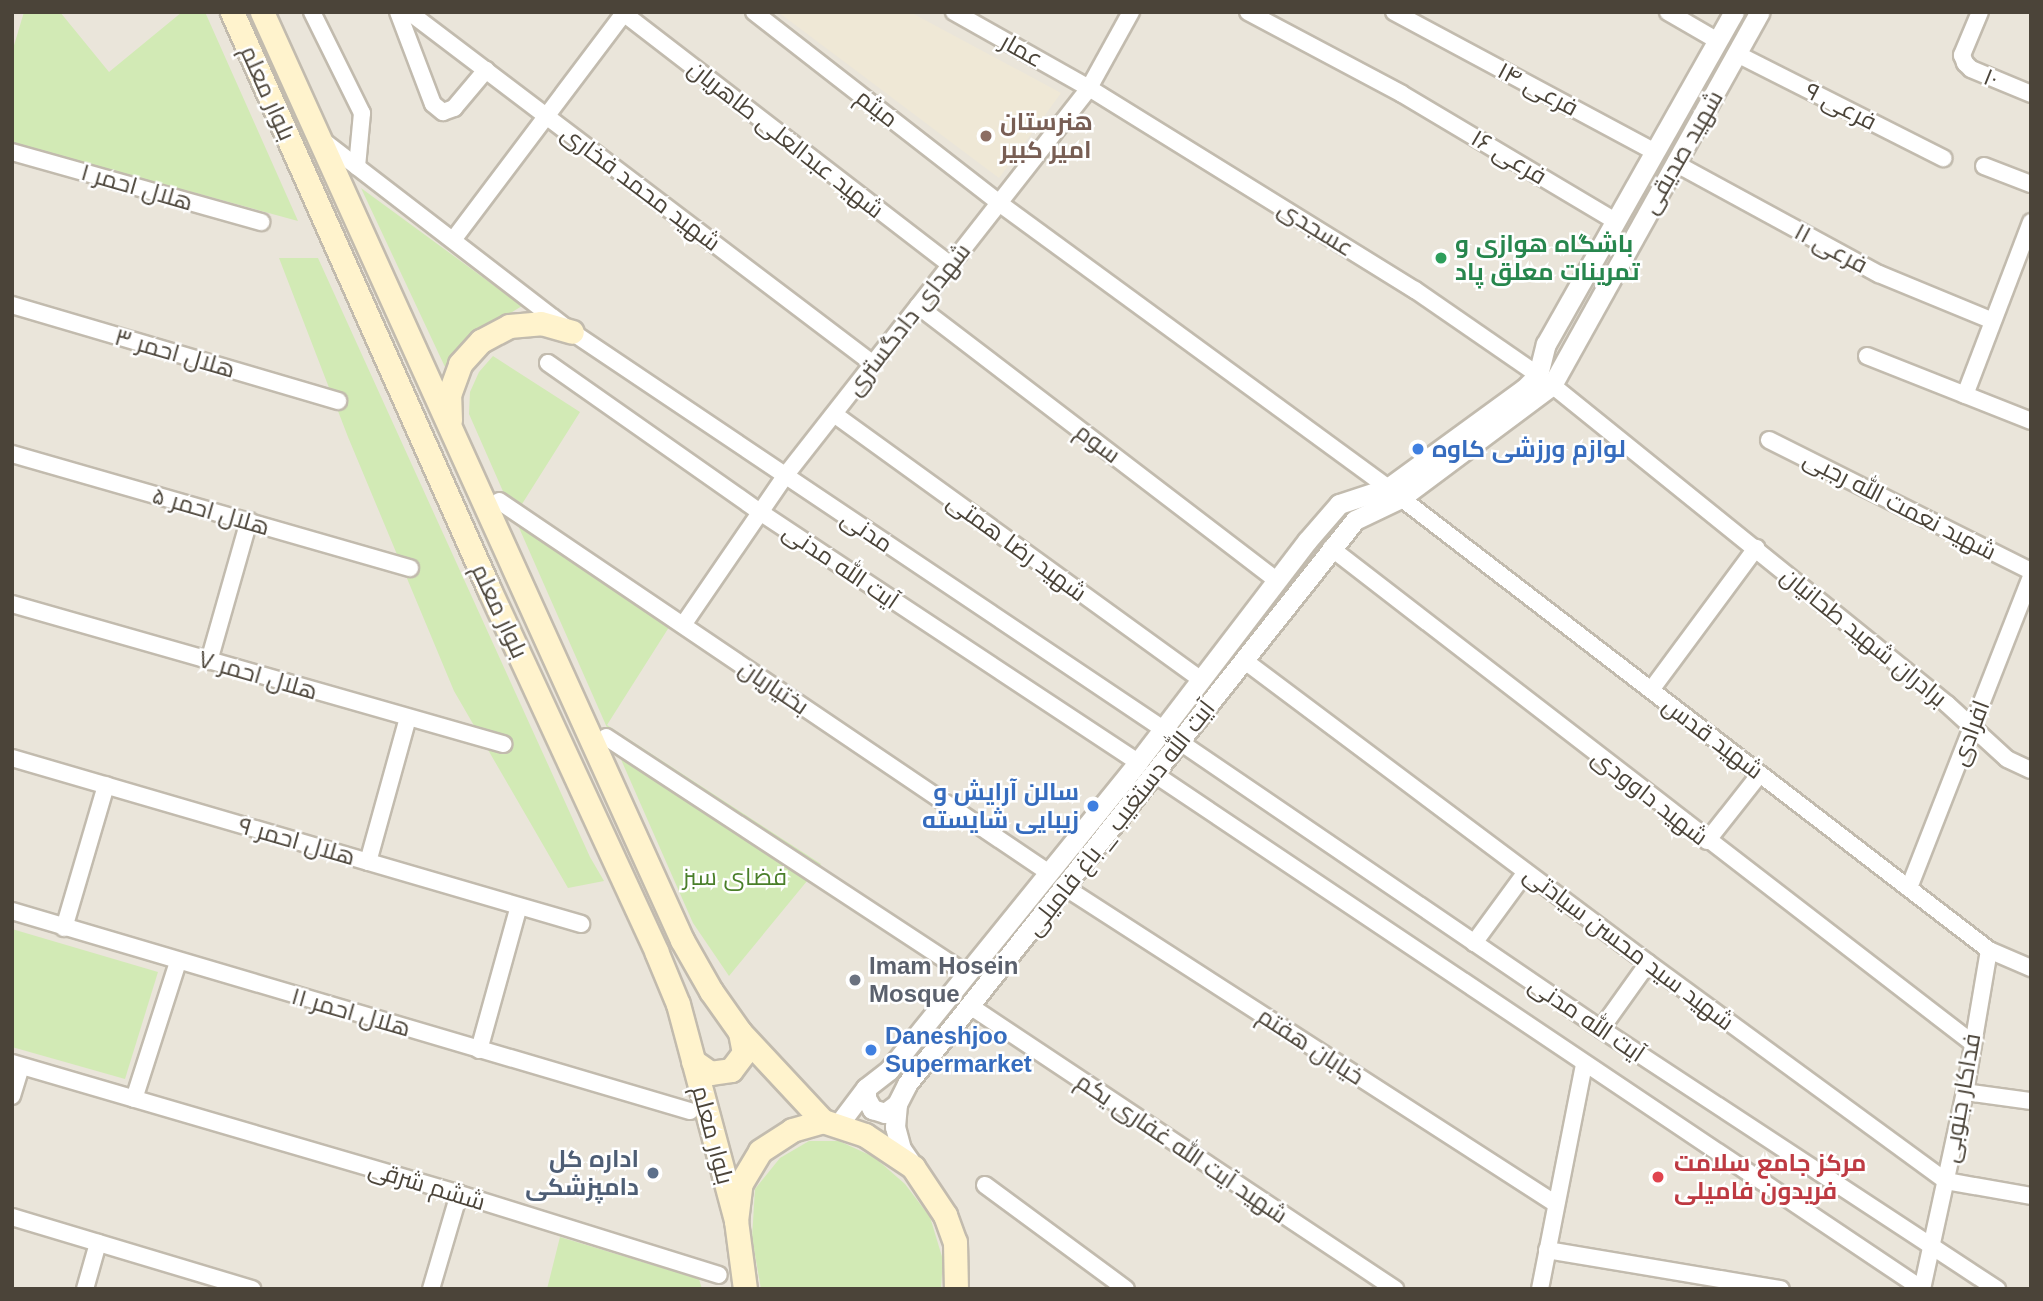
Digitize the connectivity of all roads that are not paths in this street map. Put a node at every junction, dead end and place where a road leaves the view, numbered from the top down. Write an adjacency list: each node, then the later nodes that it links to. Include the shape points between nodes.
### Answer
1 (232, 12): 102 (main road, بلوار معلم, via 656,951 678,1004)
2 (262, 12): 22 (main road, بلوار معلم)
3 (312, 12): 28 (street, via 362,113)
4 (398, 12): 18 (street, via 433,104 443,112 454,108)
5 (409, 12): 18 (street, شهید محمد فخاری)
6 (754, 12): 30 (street, میثم)
7 (954, 12): 19 (street, عمار)
8 (1131, 12): 19 (street, شهدای دادگستری)
9 (1248, 12): 31 (street, فرعی ۱۶, via 1402,94)
10 (1394, 12): 24 (street, فرعی ۱۴)
11 (1668, 12): 16 (street)
12 (1734, 12): 16 (street, شهید صدیقی)
13 (1760, 12): 17 (street, شهید صدیقی)
14 (1980, 12): 20 (street, ۱۰, via 1962,55 1965,63)
15 (624, 13): 21 (street); 36 (street, شهید عبدالعلی طاهریان)
16 (1718, 41): 24 (street, شهید صدیقی)
17 (1739, 55): 25 (street, فرعی ۹); 26 (street, شهید صدیقی)
18 (486, 70): 21 (street, شهید محمد فخاری)
19 (1089, 88): 30 (street, شهدای دادگستری); 44 (street, عسجدی, via 1415,290)
20 (2031, 94)
21 (545, 116): 34 (street); 43 (street, شهید محمد فخاری)
22 (319, 138): 28 (street, مدنی); 49 (main road, بلوار معلم)
23 (12, 152): 32 (street, هلال احمر ۱)
24 (1655, 152): 26 (street); 31 (street, شهید صدیقی)
25 (1943, 158)
26 (1675, 163): 39 (street, فرعی ۱۱, via 1879,274); 44 (street, شهید صدیقی)
27 (1984, 166): 29 (street)
28 (357, 167): 34 (street, مدنی)
29 (2031, 184)
30 (999, 203): 36 (street, شهدای دادگستری); 53 (street, میثم)
31 (1615, 221): 44 (street, شهید صدیقی, via 1546,344)
32 (261, 222)
33 (2031, 222): 35 (street)
34 (453, 240): 40 (street, مدنی)
35 (2024, 257): 39 (street)
36 (951, 265): 38 (street, شهدای دادگستری)
37 (12, 305): 46 (street, هلال احمر ۳)
38 (918, 306): 43 (street, شهدای دادگستری); 62 (street, سوم)
39 (1993, 321): 45 (street)
40 (572, 332): 49 (main road, via 541,323 509,326 481,341 460,364 449,394); 52 (street, مدنی)
41 (1867, 356): 45 (street)
42 (548, 363): 55 (street, آیت الله مدنی)
43 (873, 364): 47 (street, شهدای دادگستری)
44 (1545, 380): 53 (street, شهید صدیقی); 58 (street, برادران شهید طحانیان)
45 (1965, 395): 48 (street)
46 (338, 401)
47 (834, 414): 52 (street, شهدای دادگستری); 67 (street, شهید رضا همتی)
48 (2031, 421)
49 (450, 426): 99 (main road, بلوار معلم, via 682,940)
50 (1769, 440): 60 (street, شهید نعمت الله رجبی)
51 (12, 454): 56 (street, هلال احمر ۵)
52 (785, 476): 55 (street, شهدای دادگستری); 71 (street, مدنی)
53 (1395, 493): 57 (street, آیت الله دستغیب _ باغ فامیلی, via 1355,520); 62 (street, آیت الله دستغیب _ باغ فامیلی, via 1339,505); 68 (street, شهید قدس)
54 (499, 501): 64 (street, بختیاریان)
55 (760, 512): 64 (street, شهدای دادگستری); 76 (street, آیت الله مدنی)
56 (249, 522): 59 (street, هلال احمر ۵); 65 (street)
57 (1331, 548): 66 (street, آیت الله دستغیب _ باغ فامیلی); 81 (street, شهید داوودی)
58 (1756, 548): 68 (street, برادران شهید طحانیان); 70 (street, برادران شهید طحانیان)
59 (410, 568)
60 (2031, 570)
61 (2031, 577): 70 (street, افرادی)
62 (1278, 580): 67 (street, آیت الله دستغیب _ باغ فامیلی)
63 (12, 604): 65 (street, هلال احمر ۷)
64 (683, 625): 84 (street, بختیاریان)
65 (209, 661): 69 (street, هلال احمر ۷)
66 (1245, 661): 73 (street, آیت الله دستغیب _ باغ فامیلی); 83 (street, شهید سید محسن سیادتی)
67 (1201, 680): 71 (street, آیت الله دستغیب _ باغ فامیلی)
68 (1651, 691): 78 (street, شهید قدس)
69 (408, 718): 74 (street, هلال احمر ۷); 82 (street)
70 (1972, 727): 77 (street, via 2007,759); 86 (street, افرادی)
71 (1163, 729): 76 (street, آیت الله دستغیب _ باغ فامیلی)
72 (606, 737): 96 (street)
73 (1180, 742): 79 (street, آیت الله دستغیب _ باغ فامیلی); 91 (street, آیت الله مدنی)
74 (503, 744)
75 (12, 758): 80 (street, هلال احمر ۹)
76 (1138, 762): 84 (street, آیت الله دستغیب _ باغ فامیلی)
77 (2031, 770)
78 (1760, 774): 81 (street); 86 (street, شهید قدس)
79 (1156, 775): 85 (street, آیت الله دستغیب _ باغ فامیلی); 104 (street, آیت الله مدنی)
80 (106, 785): 82 (street, هلال احمر ۹); 90 (street)
81 (1707, 841): 100 (street, شهید داوودی)
82 (368, 862): 87 (street, هلال احمر ۹)
83 (1526, 872): 91 (street); 94 (street, شهید سید محسن سیادتی)
84 (1049, 873): 96 (street, آیت الله دستغیب _ باغ فامیلی)
85 (1066, 888): 97 (street, آیت الله دستغیب _ باغ فامیلی); 118 (street, خیابان هفتم)
86 (1909, 888): 92 (street, شهید قدس)
87 (519, 906): 89 (street, هلال احمر ۹); 101 (street)
88 (12, 911): 90 (street, هلال احمر ۱۱)
89 (581, 924)
90 (64, 928): 93 (street, هلال احمر ۱۱)
91 (1474, 943): 98 (street, آیت الله مدنی)
92 (1989, 950): 95 (street, شهید قدس); 100 (street, فداکار جنوبی)
93 (178, 962): 101 (street, هلال احمر ۱۱); 108 (street)
94 (1648, 963): 98 (street); 114 (street, شهید سید محسن سیادتی)
95 (2031, 968)
96 (967, 974): 105 (street, آیت الله دستغیب _ باغ فامیلی, via 890,1070)
97 (970, 1006): 110 (street, آیت الله دستغیب _ باغ فامیلی, via 907,1084); 131 (street, شهید آیت الله غفاری یکم)
98 (1601, 1029): 122 (street, آیت الله مدنی)
99 (740, 1032): 102 (main road, via 744,1053 731,1070 710,1073); 112 (main road, بلوار معلم)
100 (1972, 1042): 106 (street, فداکار جنوبی)
101 (479, 1050): 111 (street, هلال احمر ۱۱)
102 (693, 1060): 120 (main road, بلوار معلم)
103 (17, 1064): 107 (street); 108 (street, ششم شرقی)
104 (1584, 1064): 118 (street); 134 (street, آیت الله مدنی)
105 (866, 1088): 110 (street, via 872,1109 885,1113); 112 (street, آیت الله دستغیب _ باغ فامیلی)
106 (1965, 1092): 109 (street); 114 (street, فداکار جنوبی)
107 (12, 1096)
108 (134, 1099): 116 (street, ششم شرقی)
109 (2031, 1101)
110 (897, 1104): 113 (street, via 895,1127 901,1149)
111 (690, 1111)
112 (830, 1123): 113 (main road, via 866,1135); 120 (main road, via 792,1130 760,1151 741,1183)
113 (913, 1167): 130 (main road, via 945,1215 955,1242)
114 (1946, 1181): 117 (street, شهید سید محسن سیادتی); 122 (street, فداکار جنوبی)
115 (985, 1185): 125 (street)
116 (459, 1194): 124 (street, ششم شرقی); 128 (street)
117 (2031, 1196)
118 (1556, 1204): 123 (street)
119 (12, 1217): 121 (street)
120 (737, 1220): 129 (main road)
121 (98, 1243): 126 (street); 127 (street)
122 (1933, 1247): 134 (street, فداکار جنوبی); 135 (street, آیت الله مدنی)
123 (1547, 1250): 132 (street); 133 (street)
124 (719, 1275)
125 (1123, 1288)
126 (85, 1289)
127 (252, 1289)
128 (431, 1289)
129 (745, 1289)
130 (956, 1289)
131 (1395, 1289)
132 (1540, 1289)
133 (1782, 1289)
134 (1922, 1289)
135 (1997, 1289)

